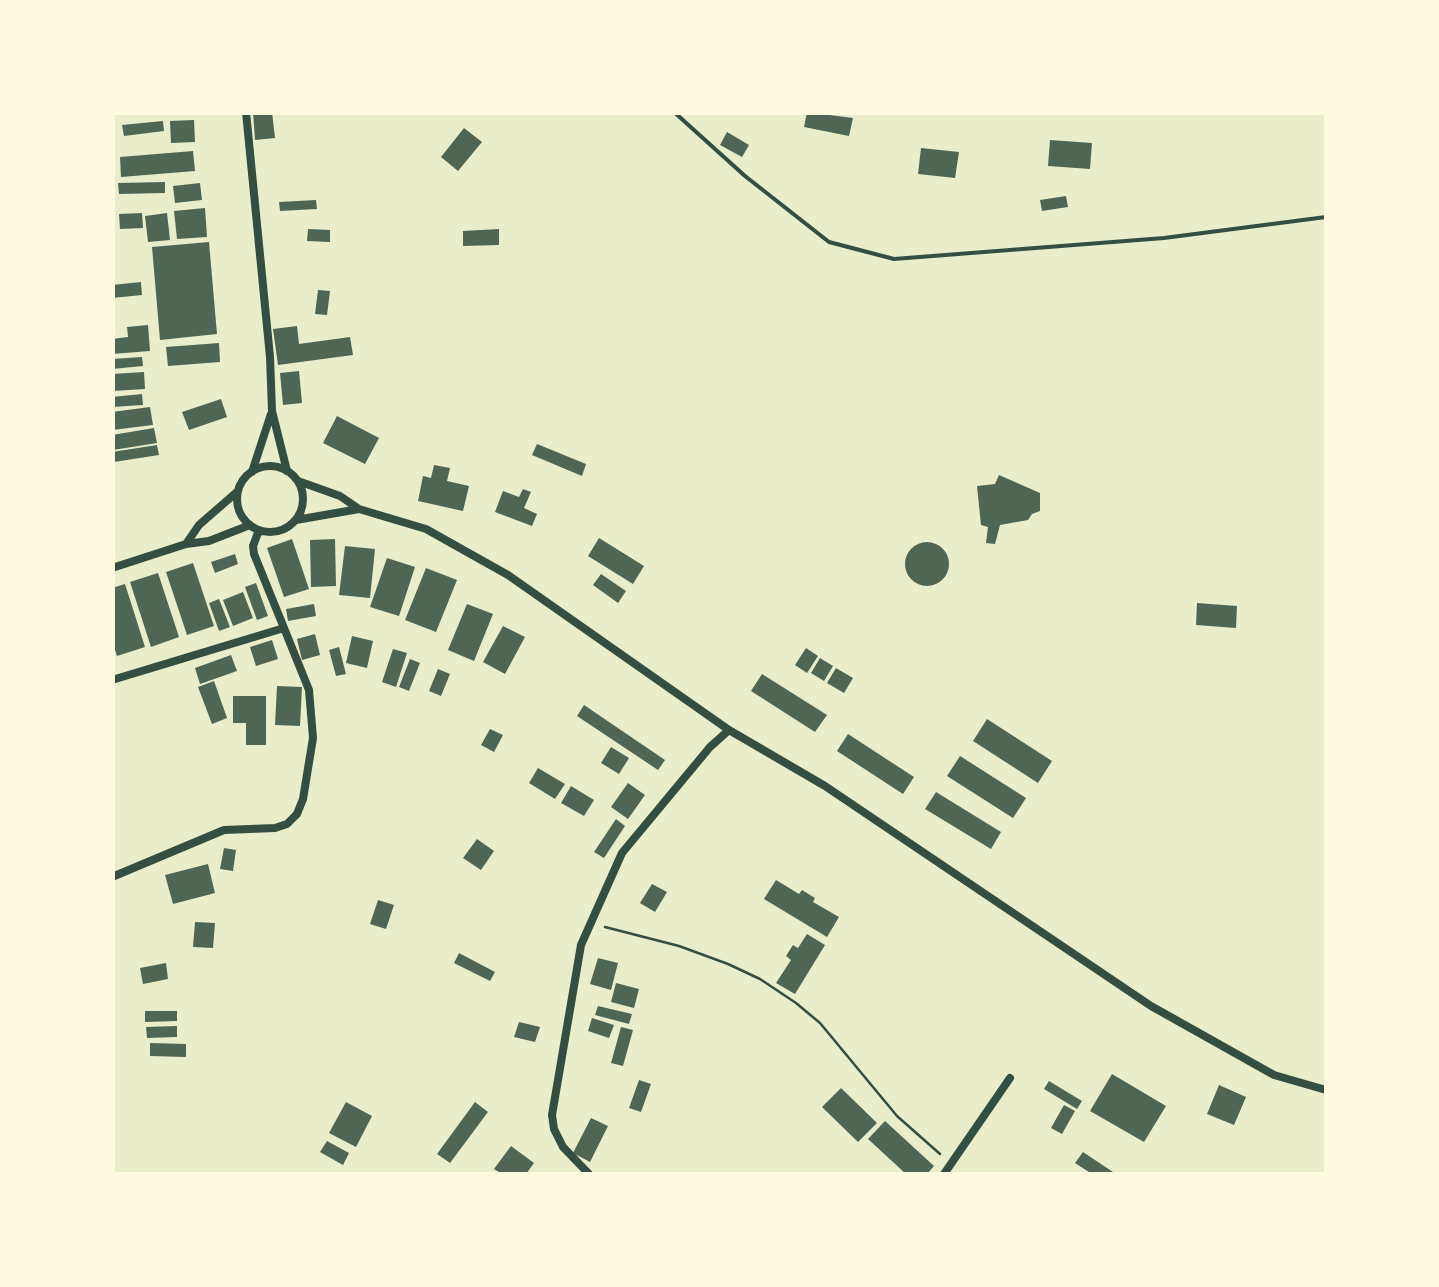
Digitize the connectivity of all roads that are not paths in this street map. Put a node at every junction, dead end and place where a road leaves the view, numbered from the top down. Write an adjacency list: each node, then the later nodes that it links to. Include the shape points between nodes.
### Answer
1 (246, 112): 4 (street)
2 (674, 112): 3 (lane, via 830,242 894,259 1164,238)
3 (1326, 216)
4 (272, 411): 5 (street); 6 (street)
5 (288, 471): 6 (street); 7 (street)
6 (252, 472): 8 (street)
7 (298, 481): 9 (street); 10 (street, via 303,501)
8 (239, 490): 11 (street, via 239,509); 12 (street)
9 (358, 510): 10 (street); 16 (street, via 426,529 508,575)
10 (296, 520): 11 (street, via 279,530)
11 (255, 527): 12 (street); 14 (street, via 254,554)
12 (186, 544): 13 (street)
13 (113, 565)
14 (284, 628): 15 (street); 17 (street, via 312,712 309,768 297,814 275,828 204,836)
15 (112, 680)
16 (729, 730): 19 (street, via 825,786 1151,1006 1274,1075); 20 (street, via 622,854 582,945 552,1115 564,1147)
17 (112, 876)
18 (1010, 1078): 21 (street)
19 (1326, 1090)
20 (589, 1174)
21 (944, 1174)

